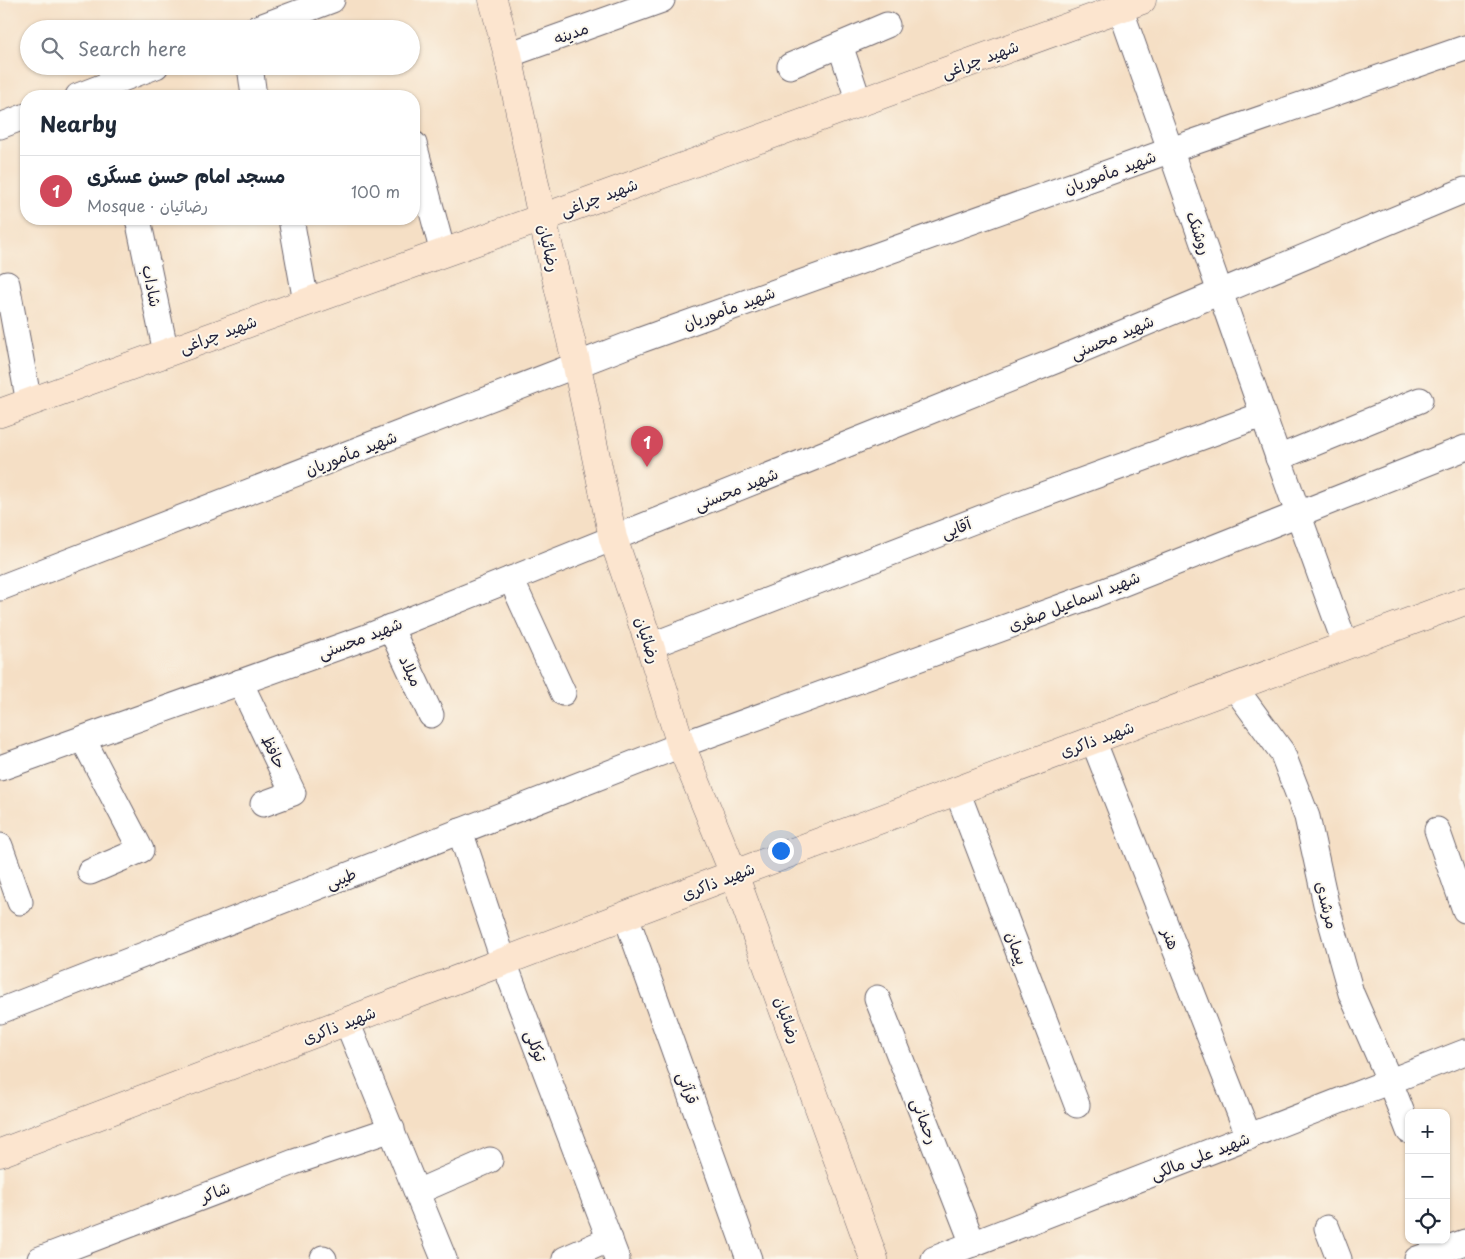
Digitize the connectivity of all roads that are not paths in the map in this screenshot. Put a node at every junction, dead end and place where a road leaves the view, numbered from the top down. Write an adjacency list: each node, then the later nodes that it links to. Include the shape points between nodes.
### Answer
1 (332, 0): 5 (street)
2 (493, 0): 9 (street, رضائیان)
3 (654, 1): 9 (street, مدینه)
4 (1131, 4): 15 (street, شهید چراغی); 18 (street, روشنک)
5 (279, 20)
6 (887, 25): 7 (street)
7 (840, 45): 10 (street); 15 (street)
8 (1465, 48): 18 (street, شهید مأموریان)
9 (508, 55): 21 (street, رضائیان)
10 (790, 66)
11 (251, 75): 14 (street)
12 (102, 76): 13 (street)
13 (85, 90)
14 (253, 90)
15 (859, 102): 21 (street, شهید چراغی)
16 (20, 118): 17 (street)
17 (0, 126)
18 (1171, 150): 26 (street, روشنک); 29 (street, شهید مأموریان)
19 (420, 167): 24 (street)
20 (1465, 190): 26 (street, شهید محسنی)
21 (542, 218): 24 (street, شهید چراغی); 29 (street, رضائیان)
22 (139, 225): 28 (street, شاداب)
23 (292, 225): 27 (street)
24 (443, 253): 27 (street, شهید چراغی)
25 (8, 284): 31 (street)
26 (1220, 292): 33 (street, روشنک); 37 (street, شهید محسنی)
27 (306, 302): 28 (street, شهید چراغی)
28 (166, 353): 31 (street, شهید چراغی)
29 (577, 366): 37 (street, رضائیان); 39 (street, شهید مأموریان)
30 (1420, 400): 35 (street)
31 (28, 403): 32 (street, شهید چراغی)
32 (0, 414)
33 (1262, 415): 35 (street, روشنک); 42 (street, آقایی, via 1007,508)
34 (1465, 448): 36 (street, شهید اسماعیل صفری)
35 (1278, 458): 36 (street, روشنک)
36 (1298, 514): 43 (street, روشنک); 50 (street, شهید اسماعیل صفری, via 1094,595)
37 (613, 538): 38 (street, شهید محسنی); 42 (street, رضائیان)
38 (511, 579): 41 (street, شهید محسنی); 46 (street)
39 (0, 588)
40 (1465, 601): 43 (street, شهید ذاکری)
41 (390, 627): 44 (street, شهید محسنی); 47 (street, میلاد)
42 (650, 646): 50 (street, رضائیان)
43 (1346, 646): 45 (street, شهید ذاکری)
44 (240, 682): 48 (street, شهید محسنی); 53 (street, حافظ, via 293,793)
45 (1235, 688): 49 (street, شهید ذاکری); 67 (street, مرشدی, via 1282,752 1307,817 1326,904 1351,992)
46 (563, 693)
47 (431, 716)
48 (83, 739): 51 (street, شهید محسنی); 57 (street, via 141,850)
49 (1093, 740): 52 (street, شهید ذاکری); 71 (street, هنر)
50 (681, 745): 55 (street, طیبی); 58 (street, رضائیان)
51 (0, 768)
52 (957, 791): 58 (street, شهید ذاکری); 68 (street, پیمان)
53 (263, 804)
54 (1436, 830): 60 (street)
55 (460, 832): 62 (street, توکلی); 64 (street, طیبی)
56 (0, 846): 59 (street)
57 (90, 872)
58 (734, 874): 61 (street, شهید ذاکری); 83 (street, رضائیان)
59 (20, 902)
60 (1465, 910)
61 (626, 916): 62 (street, شهید ذاکری); 82 (street, قرآنی)
62 (504, 962): 65 (street, شهید ذاکری); 78 (street, توکلی)
63 (878, 998): 77 (street, رحمانی)
64 (0, 1011)
65 (348, 1022): 70 (street); 72 (street, شهید ذاکری)
66 (1465, 1052): 67 (street, شهید علی مالکی)
67 (1390, 1082): 69 (street, مرشدی); 71 (street, شهید علی مالکی)
68 (1077, 1105)
69 (1405, 1121)
70 (392, 1129): 74 (street); 79 (street, شاکر, via 294,1162)
71 (1249, 1137): 77 (street, شهید علی مالکی)
72 (0, 1153)
73 (490, 1160): 74 (street)
74 (417, 1192): 80 (street)
75 (1327, 1228): 85 (street)
76 (1456, 1238): 86 (street)
77 (974, 1244): 84 (street, شهید علی مالکی)
78 (614, 1249): 81 (street)
79 (40, 1259)
80 (444, 1259)
81 (565, 1259)
82 (750, 1259)
83 (874, 1259)
84 (934, 1259)
85 (1339, 1259)
86 (1417, 1259)

